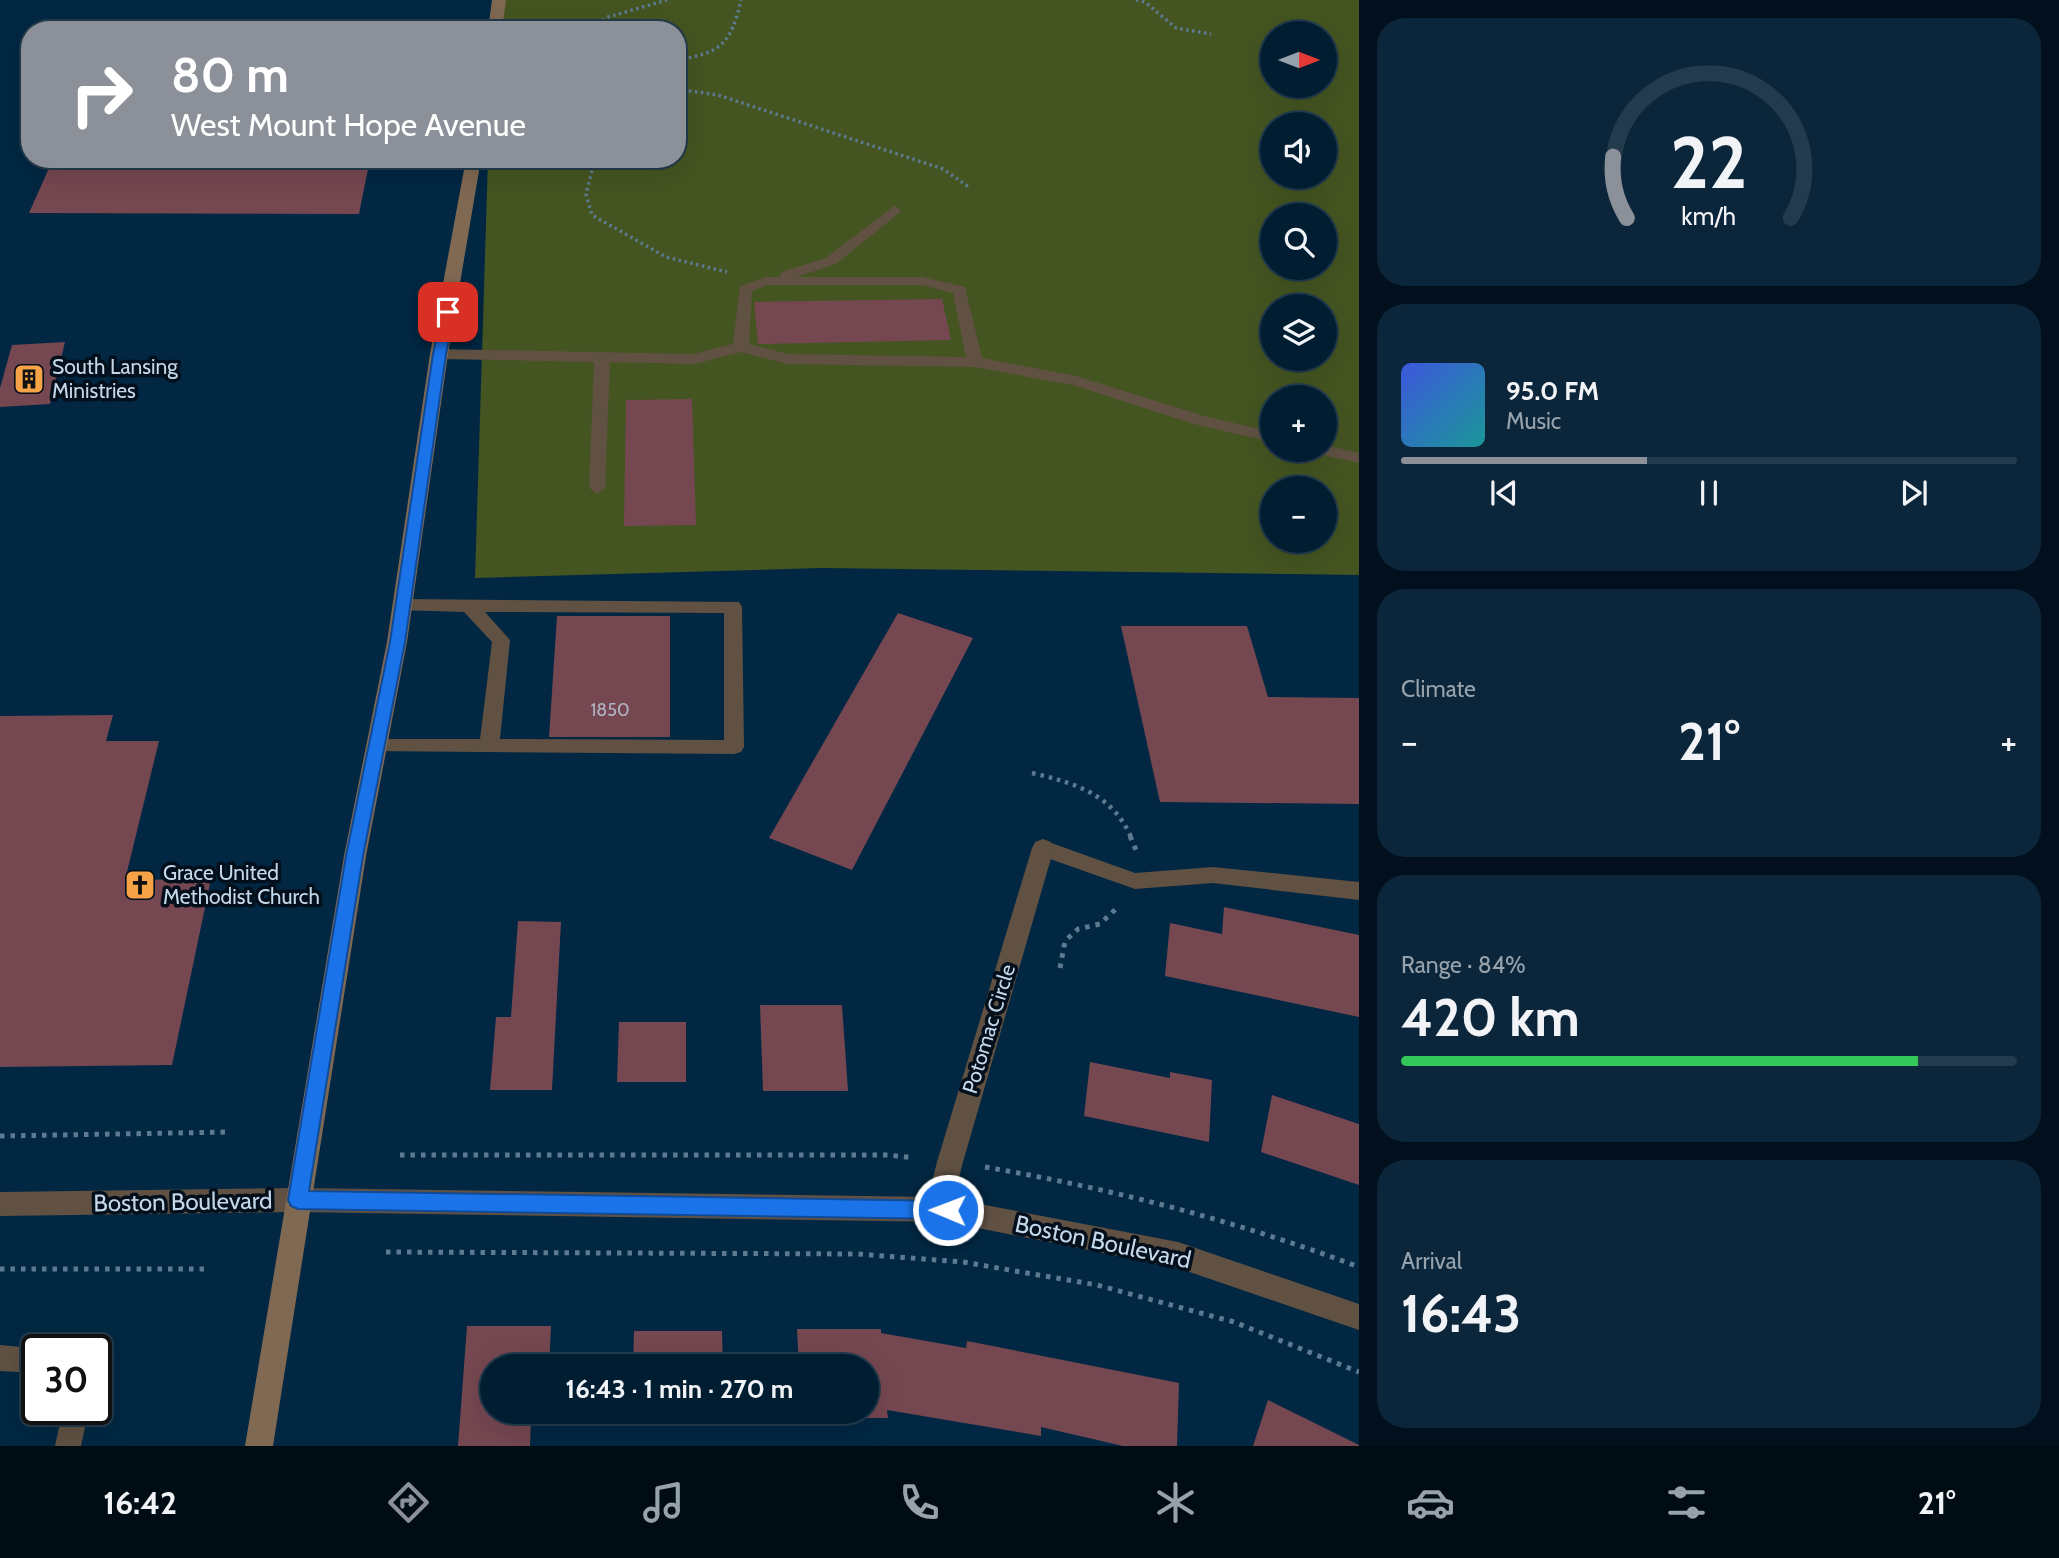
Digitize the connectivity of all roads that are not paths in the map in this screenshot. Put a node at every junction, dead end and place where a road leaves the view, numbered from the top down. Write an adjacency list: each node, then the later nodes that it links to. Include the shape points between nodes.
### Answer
1 (499, 0): 2 (street)
2 (496, 21)
3 (472, 168): 7 (street)
4 (894, 210): 5 (lane, via 831,261)
5 (766, 281): 6 (lane, via 745,289); 9 (lane, via 922,281 960,290)
6 (741, 347): 8 (lane, via 694,359); 9 (lane, via 788,359)
7 (439, 354): 8 (lane); 14 (street)
8 (603, 359): 13 (lane)
9 (975, 362): 10 (lane, via 1076,381)
10 (1260, 434)
11 (1337, 453): 12 (lane)
12 (1359, 458)
13 (597, 488)
14 (403, 605): 15 (lane); 16 (street)
15 (468, 605): 17 (lane, via 501,640); 17 (lane, via 733,607 734,747)
16 (377, 746): 17 (lane); 20 (street)
17 (489, 747)
18 (1043, 848): 19 (lane, via 1135,881 1213,875); 22 (street, Potomac Circle, via 950,1162 944,1186)
19 (1359, 891)
20 (298, 1200): 21 (street, Boston Boulevard); 22 (street, Boston Boulevard); 28 (street)
21 (0, 1204)
22 (948, 1210): 23 (street, Boston Boulevard, via 1178,1255)
23 (1359, 1317)
24 (0, 1358): 25 (lane)
25 (21, 1359)
26 (73, 1425): 27 (lane)
27 (68, 1446)
28 (259, 1446)

